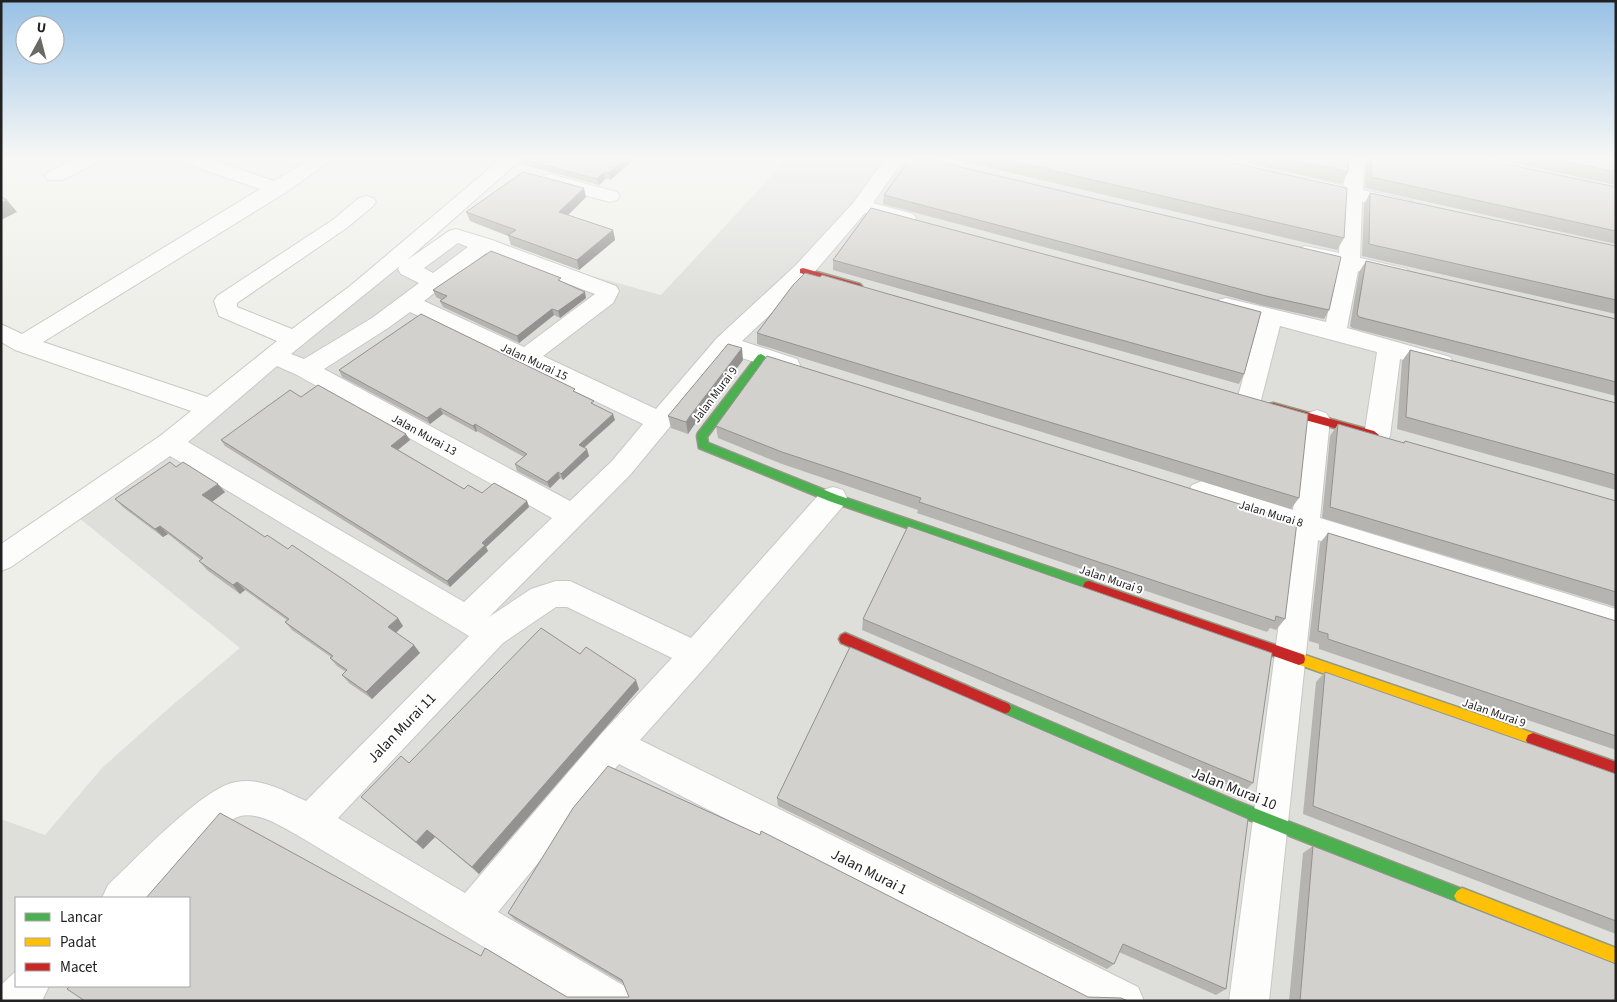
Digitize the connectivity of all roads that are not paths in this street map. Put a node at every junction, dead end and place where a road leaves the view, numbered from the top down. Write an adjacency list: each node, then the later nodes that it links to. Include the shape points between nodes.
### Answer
1 (254, 204): 21 (street)
2 (364, 204): 20 (street, via 341,223 225,301 227,311)
3 (473, 204): 20 (street)
4 (863, 204): 7 (street)
5 (1352, 204): 11 (street)
6 (1399, 204): 8 (street)
7 (861, 206): 9 (street); 12 (street)
8 (1418, 208)
9 (928, 224)
10 (1282, 246): 11 (street)
11 (1349, 262): 13 (street); 19 (street)
12 (803, 271): 14 (street); 22 (street)
13 (1416, 278)
14 (869, 290)
15 (1204, 299): 17 (street)
16 (408, 302): 26 (street, Jalan Murai 15); 26 (street, via 485,244 608,291 605,298); 28 (street)
17 (1271, 317): 19 (street); 30 (street)
18 (1, 332): 21 (street)
19 (1335, 332): 23 (street)
20 (294, 339): 24 (street)
21 (23, 344): 31 (street)
22 (725, 344): 25 (street); 33 (street)
23 (1388, 349): 27 (street); 34 (street)
24 (274, 356): 28 (street, Jalan Murai 13); 31 (street)
25 (762, 357): 29 (street); 37 (street, Jalan Murai 9, via 701,441 714,450)
26 (525, 358): 33 (street, Jalan Murai 15)
27 (1464, 368)
28 (306, 369): 38 (street, Jalan Murai 13)
29 (808, 372)
30 (1244, 398): 32 (street)
31 (211, 408): 35 (street)
32 (1317, 419): 34 (street); 39 (street)
33 (660, 421): 38 (street)
34 (1382, 437)
35 (168, 443): 40 (street); 42 (street)
36 (1184, 487): 39 (street, Jalan Murai 8)
37 (832, 498): 44 (street); 45 (street, Jalan Murai 9)
38 (573, 516): 42 (street)
39 (1305, 524): 41 (street, Jalan Murai 8); 45 (street)
40 (1, 559)
41 (1616, 622)
42 (480, 626): 44 (street, via 542,598 570,594); 49 (street, Jalan Murai 11)
43 (845, 639): 48 (street, Jalan Murai 10)
44 (696, 655): 46 (street)
45 (1291, 658): 47 (street, Jalan Murai 9); 48 (street)
46 (614, 744): 51 (street); 56 (street, Jalan Murai 1)
47 (1616, 769)
48 (1270, 820): 52 (street, Jalan Murai 10); 57 (street)
49 (310, 822): 50 (street, via 265,800 236,799 210,814); 51 (street)
50 (122, 897)
51 (469, 917): 55 (street)
52 (1616, 956)
53 (28, 987): 54 (street)
54 (13, 1001)
55 (612, 1001)
56 (1124, 1001)
57 (1249, 1001)

